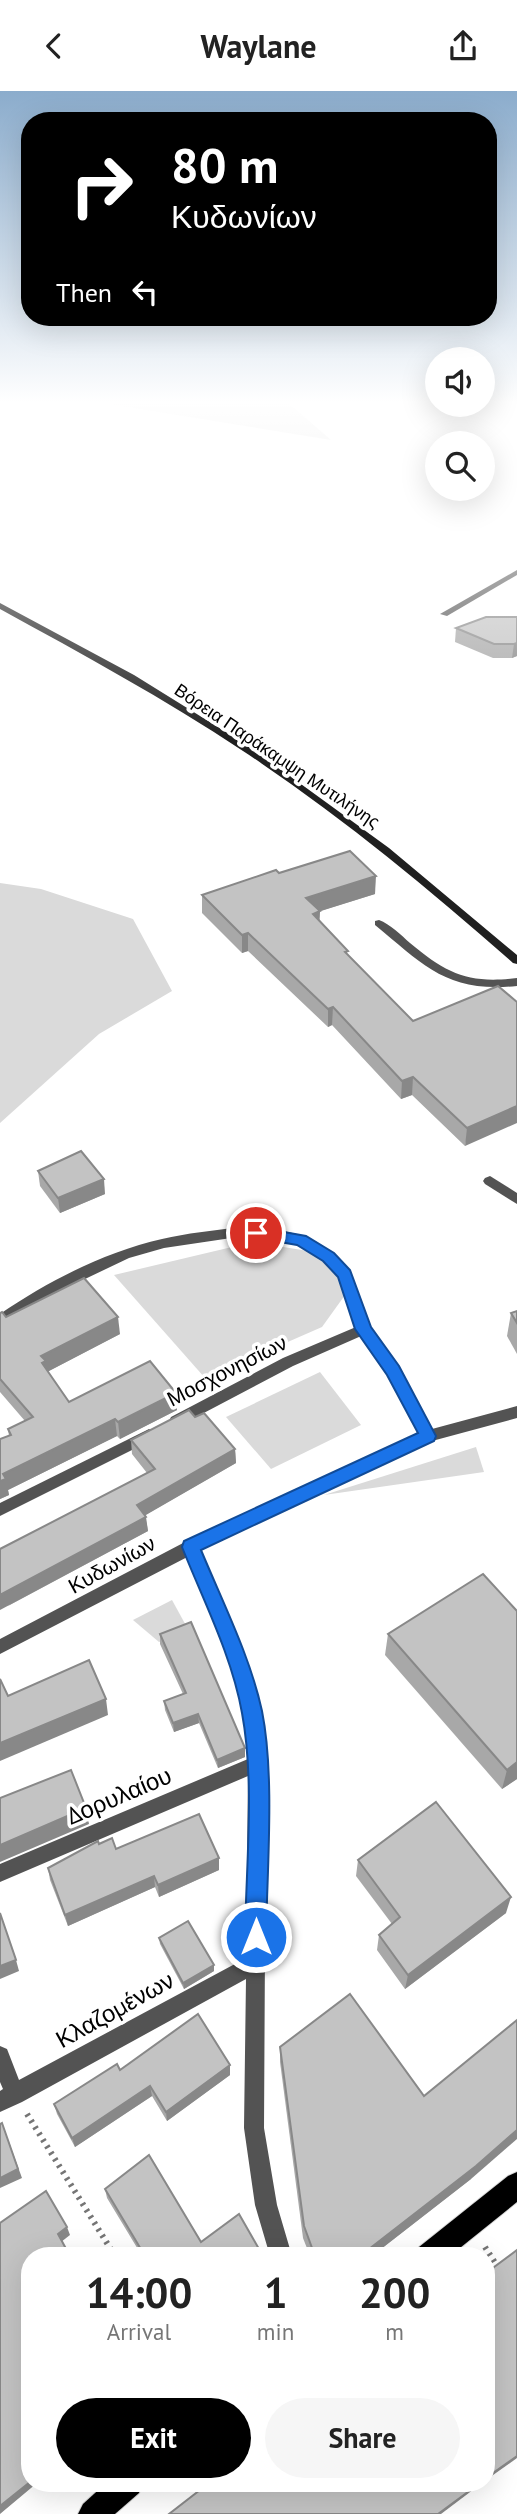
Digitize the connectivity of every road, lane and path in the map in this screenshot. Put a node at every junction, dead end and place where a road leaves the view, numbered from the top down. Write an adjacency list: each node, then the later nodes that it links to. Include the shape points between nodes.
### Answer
1 (517, 572): 3 (street)
2 (0, 605): 5 (main road, Βόρεια Παράκαμψη Μυτιλήνης, via 150,689 276,771 410,869)
3 (444, 614)
4 (379, 923): 6 (street, via 452,980 483,986)
5 (517, 961)
6 (517, 982)
7 (490, 1181): 8 (street)
8 (517, 1199)
9 (0, 1321): 10 (street, via 36,1296 125,1254 237,1232 301,1240 329,1257 345,1275)
10 (363, 1329): 12 (street, via 393,1370); 13 (street, Μοσχονησίων, via 288,1361)
11 (517, 1412): 12 (street, Κυδωνίων)
12 (428, 1436): 14 (street, Κυδωνίων)
13 (0, 1510)
14 (191, 1547): 15 (street, Κυδωνίων); 16 (street, via 238,1664 252,1712)
15 (0, 1647)
16 (257, 1764): 17 (street, Δορυλαίου); 18 (street)
17 (0, 1873)
18 (256, 1963): 20 (street, Κλαζομένων); 23 (street, via 254,2128 266,2205)
19 (0, 2056): 20 (street)
20 (8, 2099): 22 (path)
21 (517, 2185): 24 (main road)
22 (109, 2247)
23 (278, 2247)
24 (439, 2247)
25 (118, 2492): 26 (main road)
26 (93, 2514)

